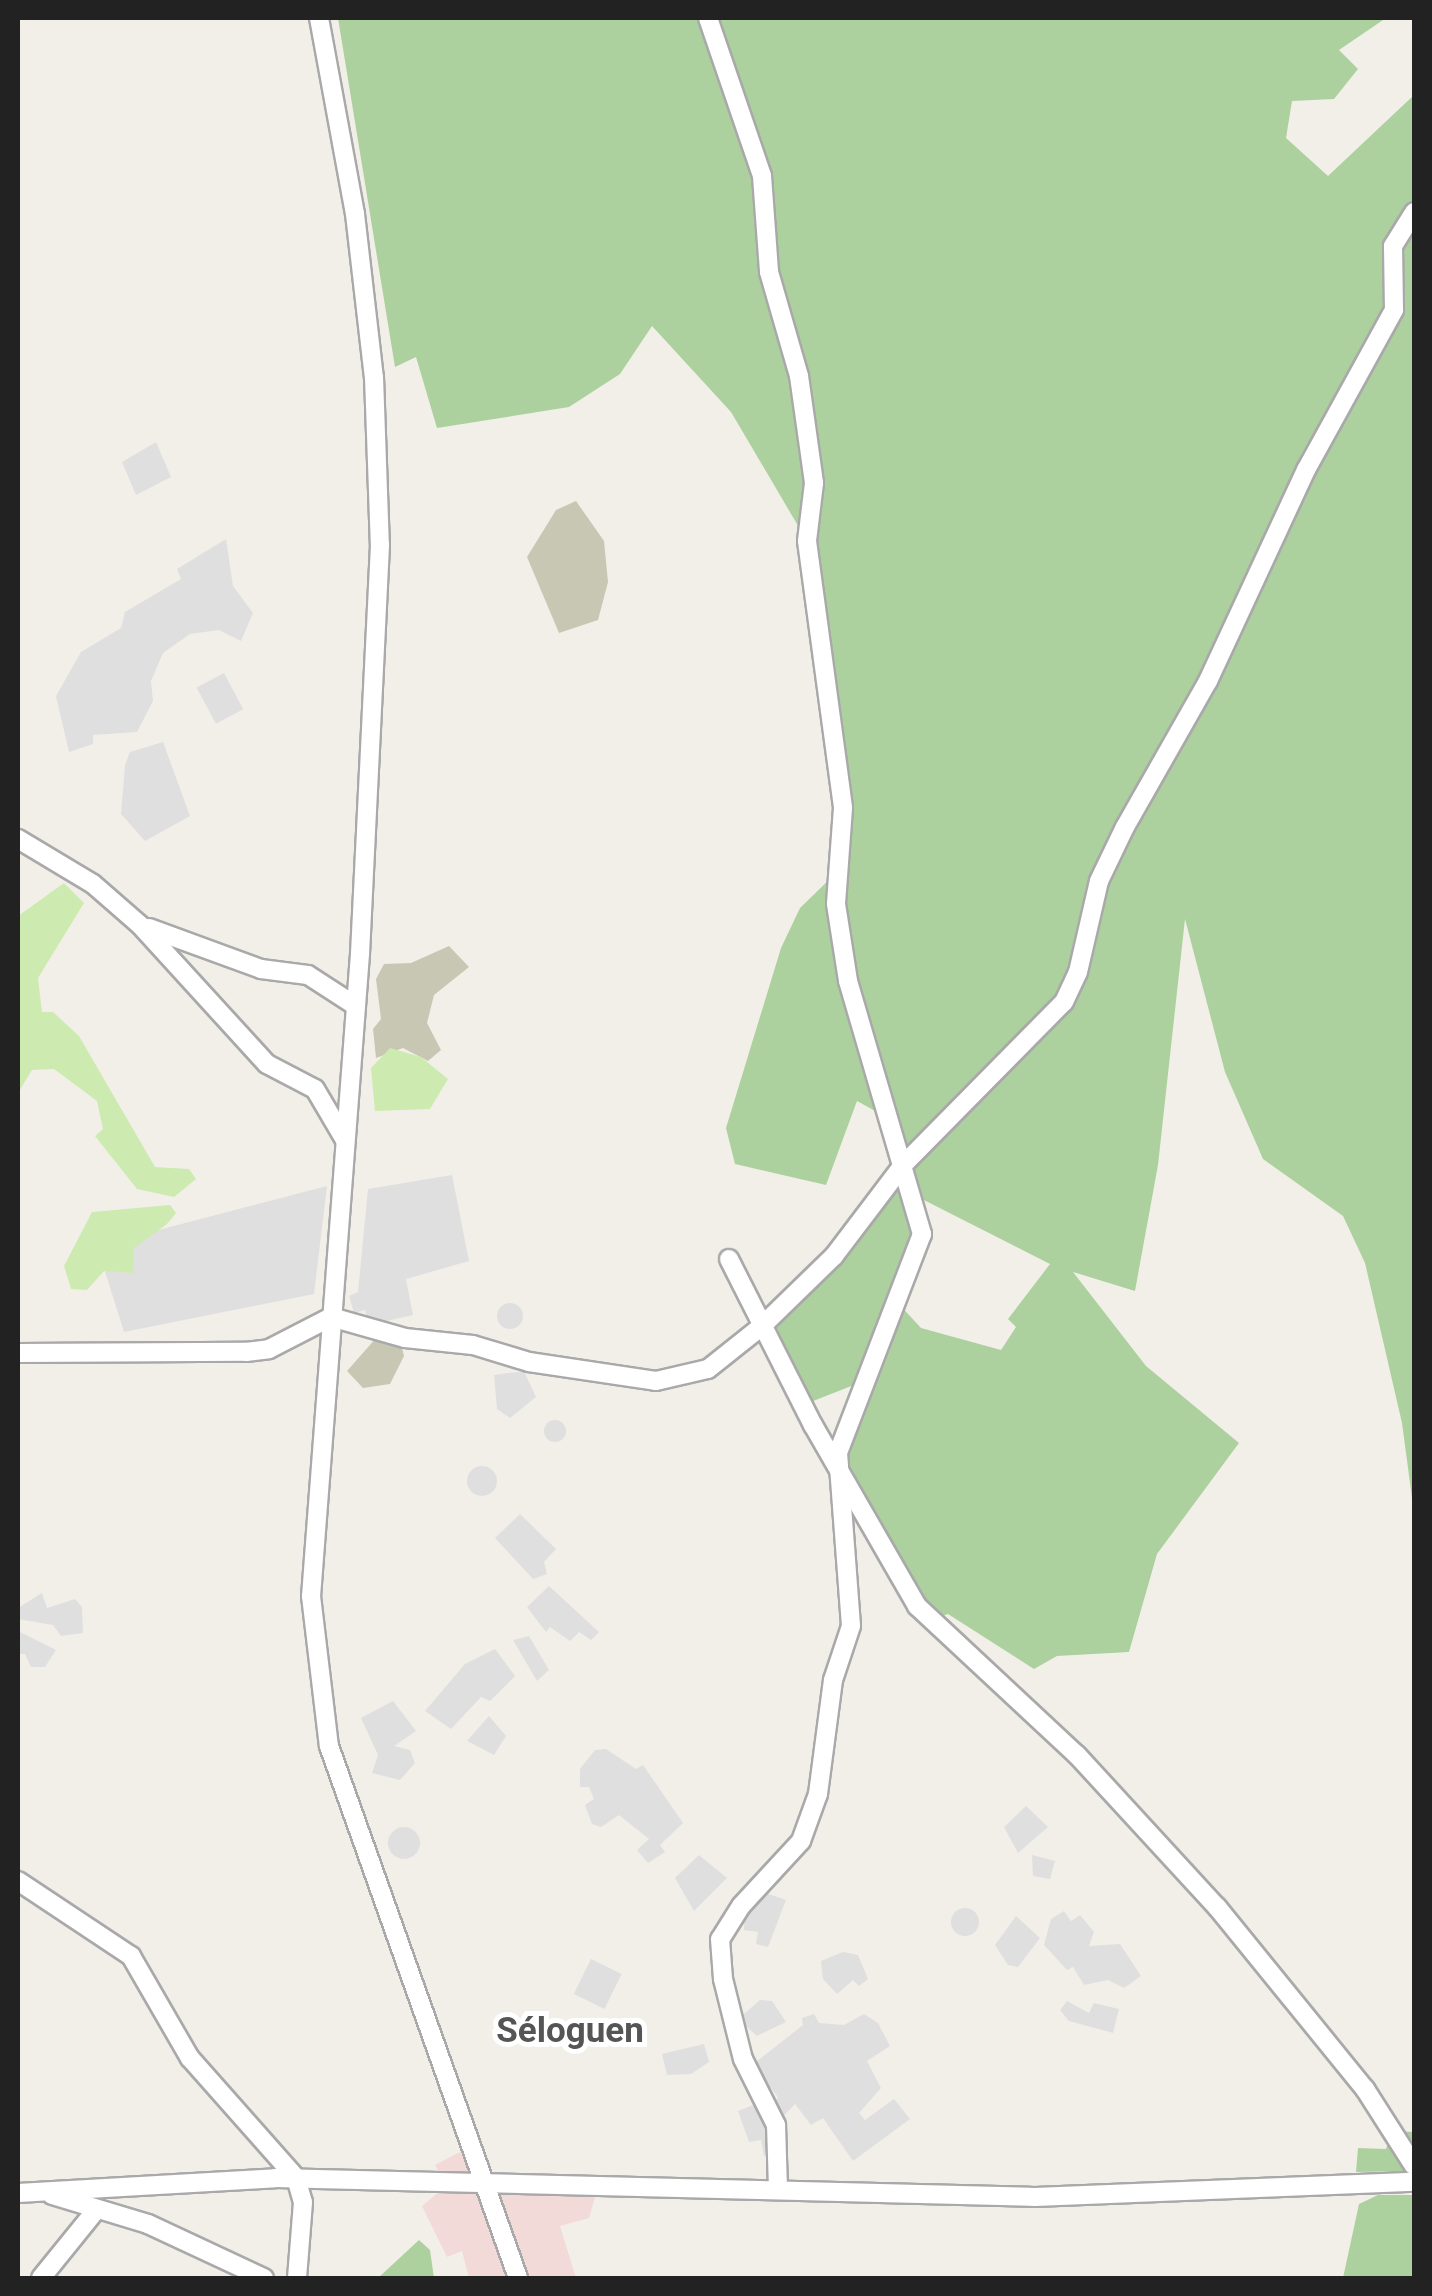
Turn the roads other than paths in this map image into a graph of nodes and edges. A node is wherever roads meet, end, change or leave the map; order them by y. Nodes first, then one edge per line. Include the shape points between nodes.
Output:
1 (319, 18) edge
2 (708, 18) edge
3 (1414, 212) edge
4 (18, 840) edge
5 (140, 924) junction
6 (356, 1006) junction
7 (345, 1140) junction
8 (903, 1165) junction
9 (729, 1259) dead end
10 (331, 1317) junction
11 (762, 1326) junction
12 (18, 1353) edge
13 (838, 1467) junction
14 (18, 1881) edge
15 (1414, 2166) edge
16 (296, 2178) junction
17 (1414, 2182) edge
18 (487, 2185) junction
19 (778, 2190) junction
20 (41, 2191) junction
21 (18, 2193) edge
22 (96, 2210) junction
23 (41, 2278) edge
24 (264, 2278) edge
25 (297, 2278) edge
26 (518, 2278) edge

1 - 6 street via 356,214 374,377 380,545
2 - 8 street via 762,176 770,272 799,376 814,483 807,541 843,808 836,904 848,981
3 - 8 street via 1393,246 1394,310 1306,470 1208,681 1125,827 1100,881 1064,1002
4 - 5 street via 93,884
5 - 6 street via 261,969 308,975
5 - 7 street via 267,1064 315,1089
6 - 7 street
7 - 10 street
8 - 11 street via 834,1256
8 - 13 street via 922,1234 915,1264 865,1369
9 - 11 street
10 - 11 street via 405,1338 474,1344 529,1362 656,1381 708,1369
10 - 12 street via 269,1348 246,1352
10 - 18 street via 311,1596 330,1746
11 - 13 street
13 - 15 street via 917,1606 1077,1755 1217,1907 1365,2089
13 - 19 street via 851,1626 833,1680 818,1794 802,1841 730,1919 720,1939 722,1979 744,2059 776,2125
14 - 16 street via 131,1956 190,2058
16 - 18 street
16 - 20 street
16 - 25 street via 303,2202
17 - 19 street via 1035,2197
18 - 19 street
18 - 26 street
20 - 21 street
20 - 22 street
22 - 23 street
22 - 24 street via 148,2224

